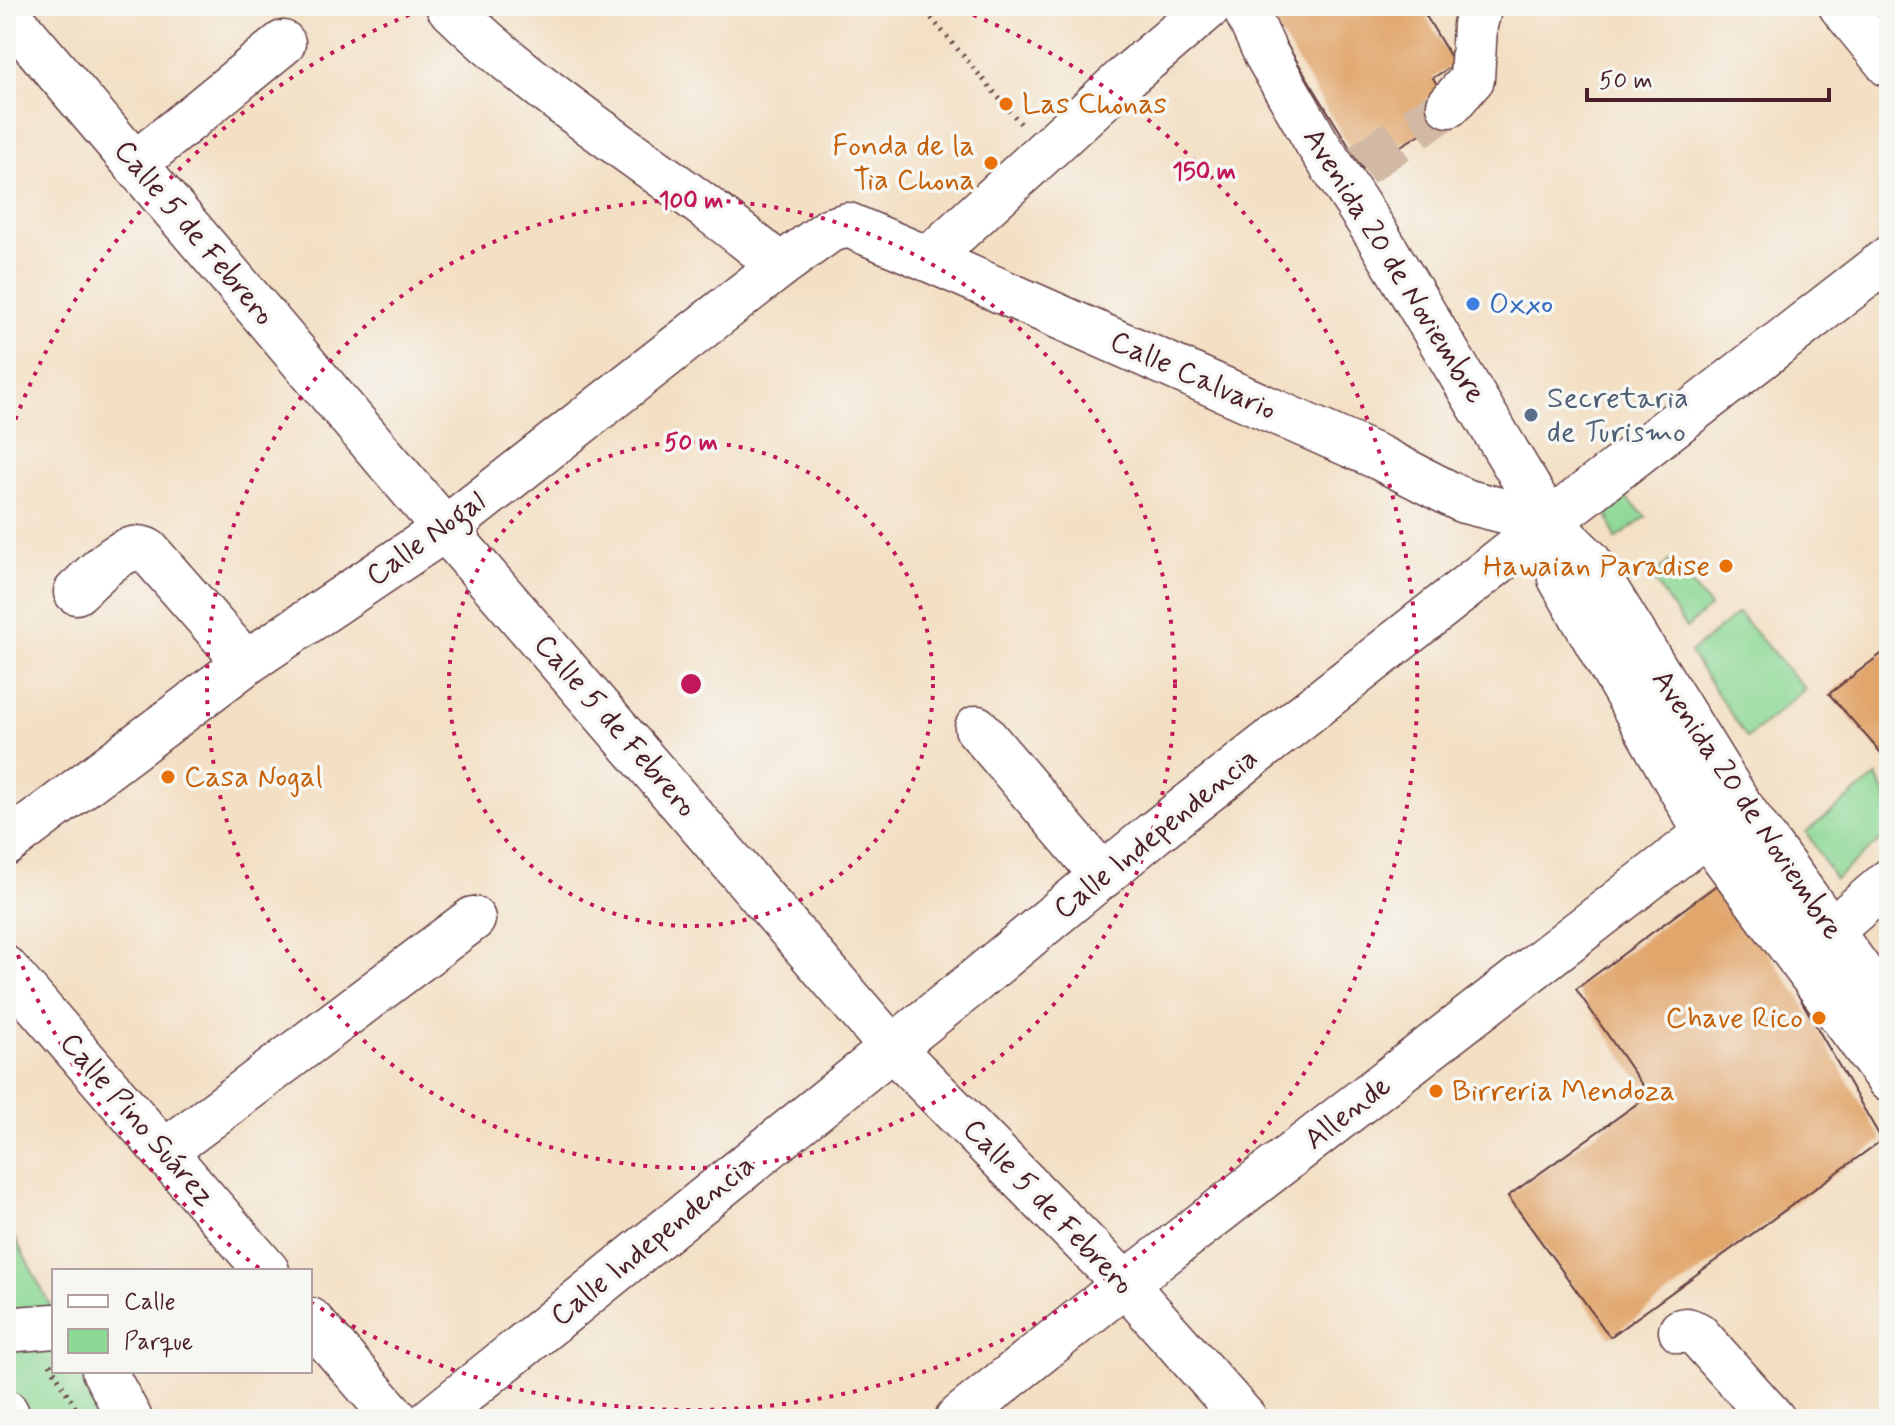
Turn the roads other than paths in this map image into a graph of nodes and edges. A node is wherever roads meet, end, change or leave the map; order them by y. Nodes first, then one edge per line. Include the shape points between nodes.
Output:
1 (15, 6) edge
2 (448, 6) edge
3 (1210, 6) edge
4 (1244, 6) edge
5 (1480, 6) edge
6 (1841, 6) edge
7 (6, 12) edge
8 (283, 43) dead end
9 (1889, 65) edge
10 (1449, 105) tunnel mouth
11 (135, 164) junction
12 (839, 226) joint
13 (1889, 258) edge
14 (928, 259) junction
15 (780, 266) junction
16 (1549, 522) junction
17 (445, 529) junction
18 (76, 592) dead end
19 (246, 663) junction
20 (977, 728) dead end
21 (1741, 807) junction
22 (1706, 833) junction
23 (6, 844) edge
24 (1103, 876) junction
25 (1889, 881) edge
26 (473, 919) dead end
27 (1814, 946) junction
28 (6, 969) edge
29 (1889, 1011) edge
30 (892, 1048) junction
31 (1889, 1080) edge
32 (164, 1152) junction
33 (265, 1269) edge
34 (1125, 1284) junction
35 (312, 1322) edge
36 (1681, 1331) dead end
37 (105, 1373) edge
38 (6, 1412) edge
39 (9, 1419) edge
40 (130, 1419) edge
41 (396, 1419) edge
42 (432, 1419) edge
43 (957, 1419) edge
44 (1245, 1419) edge
45 (1773, 1419) edge

1 - 7 street
2 - 15 street via 585,121 731,224
3 - 14 street
4 - 16 street, Avenida 20 de Noviembre via 1266,54 1350,171 1377,235
5 - 10 street via 1472,79
6 - 9 street
7 - 11 street, Calle 5 de Febrero
8 - 11 street
11 - 17 street, Calle 5 de Febrero
12 - 14 street, Calle Calvario via 852,226
12 - 15 street, Calle Nogal
13 - 16 street, Calle Independencia
14 - 16 street, Calle Calvario via 1380,458 1464,501
15 - 17 street, Calle Nogal
16 - 21 street, Avenida 20 de Noviembre via 1589,561
16 - 22 street, Avenida 20 de Noviembre via 1560,578
16 - 24 street, Calle Independencia
17 - 19 street, Calle Nogal
17 - 30 street, Calle 5 de Febrero
18 - 19 street via 125,550 142,547
19 - 23 street, Calle Nogal
20 - 24 street
21 - 22 street, Allende
21 - 27 street, Avenida 20 de Noviembre
22 - 27 street, Avenida 20 de Noviembre
22 - 34 street, Allende
24 - 30 street, Calle Independencia
25 - 27 street
26 - 32 street
27 - 29 street, Avenida 20 de Noviembre
27 - 31 street, Avenida 20 de Noviembre
28 - 32 street, Calle Pino Suárez
30 - 34 street, Calle 5 de Febrero
30 - 42 street, Calle Independencia
32 - 33 street, Calle Pino Suárez
34 - 43 street, Allende
34 - 44 street, Calle 5 de Febrero
35 - 41 street
36 - 45 street via 1697,1334
37 - 40 street
38 - 39 street

